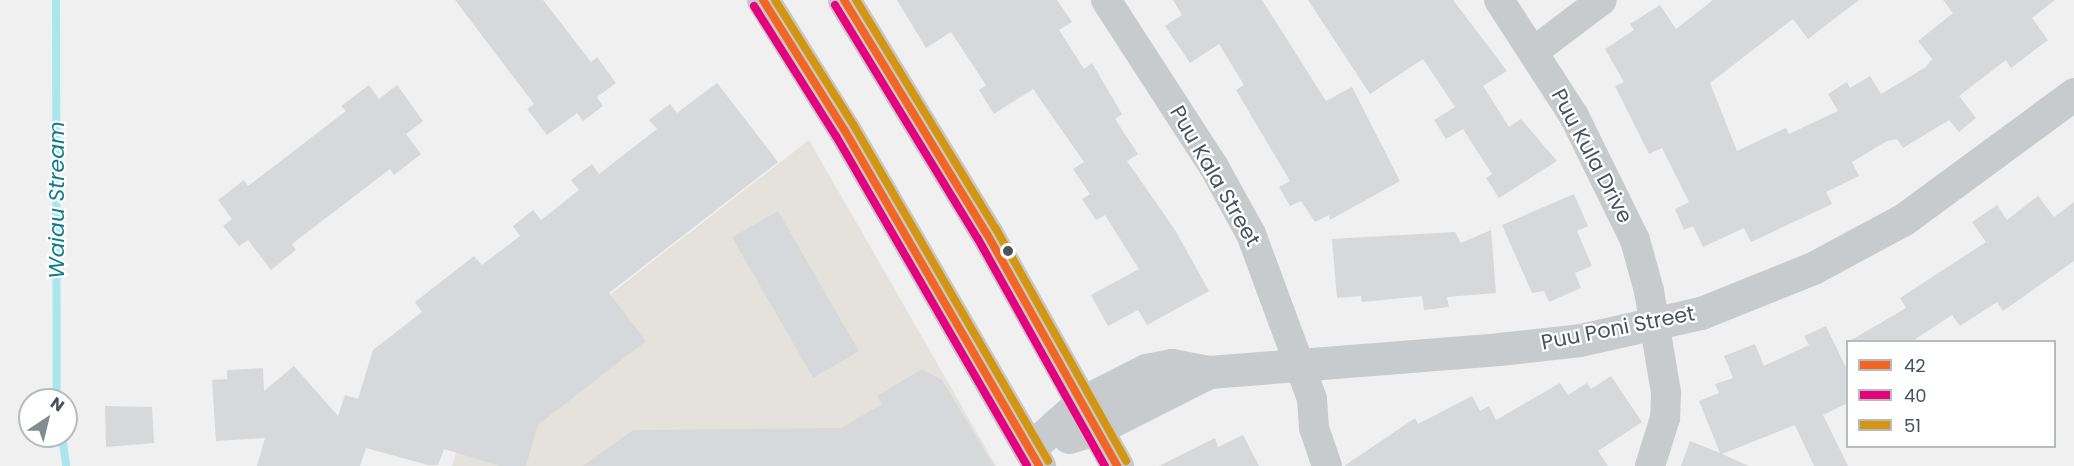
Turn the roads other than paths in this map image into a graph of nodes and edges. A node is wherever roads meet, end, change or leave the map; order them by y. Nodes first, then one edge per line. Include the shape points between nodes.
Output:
1 (763, 0) edge
2 (844, 0) edge
3 (1106, 0) edge
4 (1499, 0) edge
5 (1602, 0) edge
6 (1533, 52) junction
7 (2074, 94) edge
8 (1654, 326) junction
9 (1299, 365) junction
10 (1089, 416) junction
11 (1034, 458) edge
12 (1117, 466) edge
13 (1327, 466) edge
14 (1650, 466) edge

1 - 11 main road via 845,131
2 - 10 main road via 987,234
3 - 9 street, Puu Kala Street via 1237,206 1262,258
4 - 6 street, Puu Kula Drive
5 - 6 street
6 - 8 street, Puu Kula Drive via 1574,116 1624,211 1649,291
7 - 8 street, Puu Poni Street via 1942,194 1858,245 1759,291
8 - 9 street, Puu Poni Street via 1511,348
8 - 14 street, Puu Kula Drive via 1666,393 1665,418
9 - 10 street, Puu Poni Street via 1209,372 1172,365 1146,370
9 - 13 street, Puu Kala Street via 1312,399 1314,428
10 - 11 street, Puu Poni Street
10 - 12 main road

